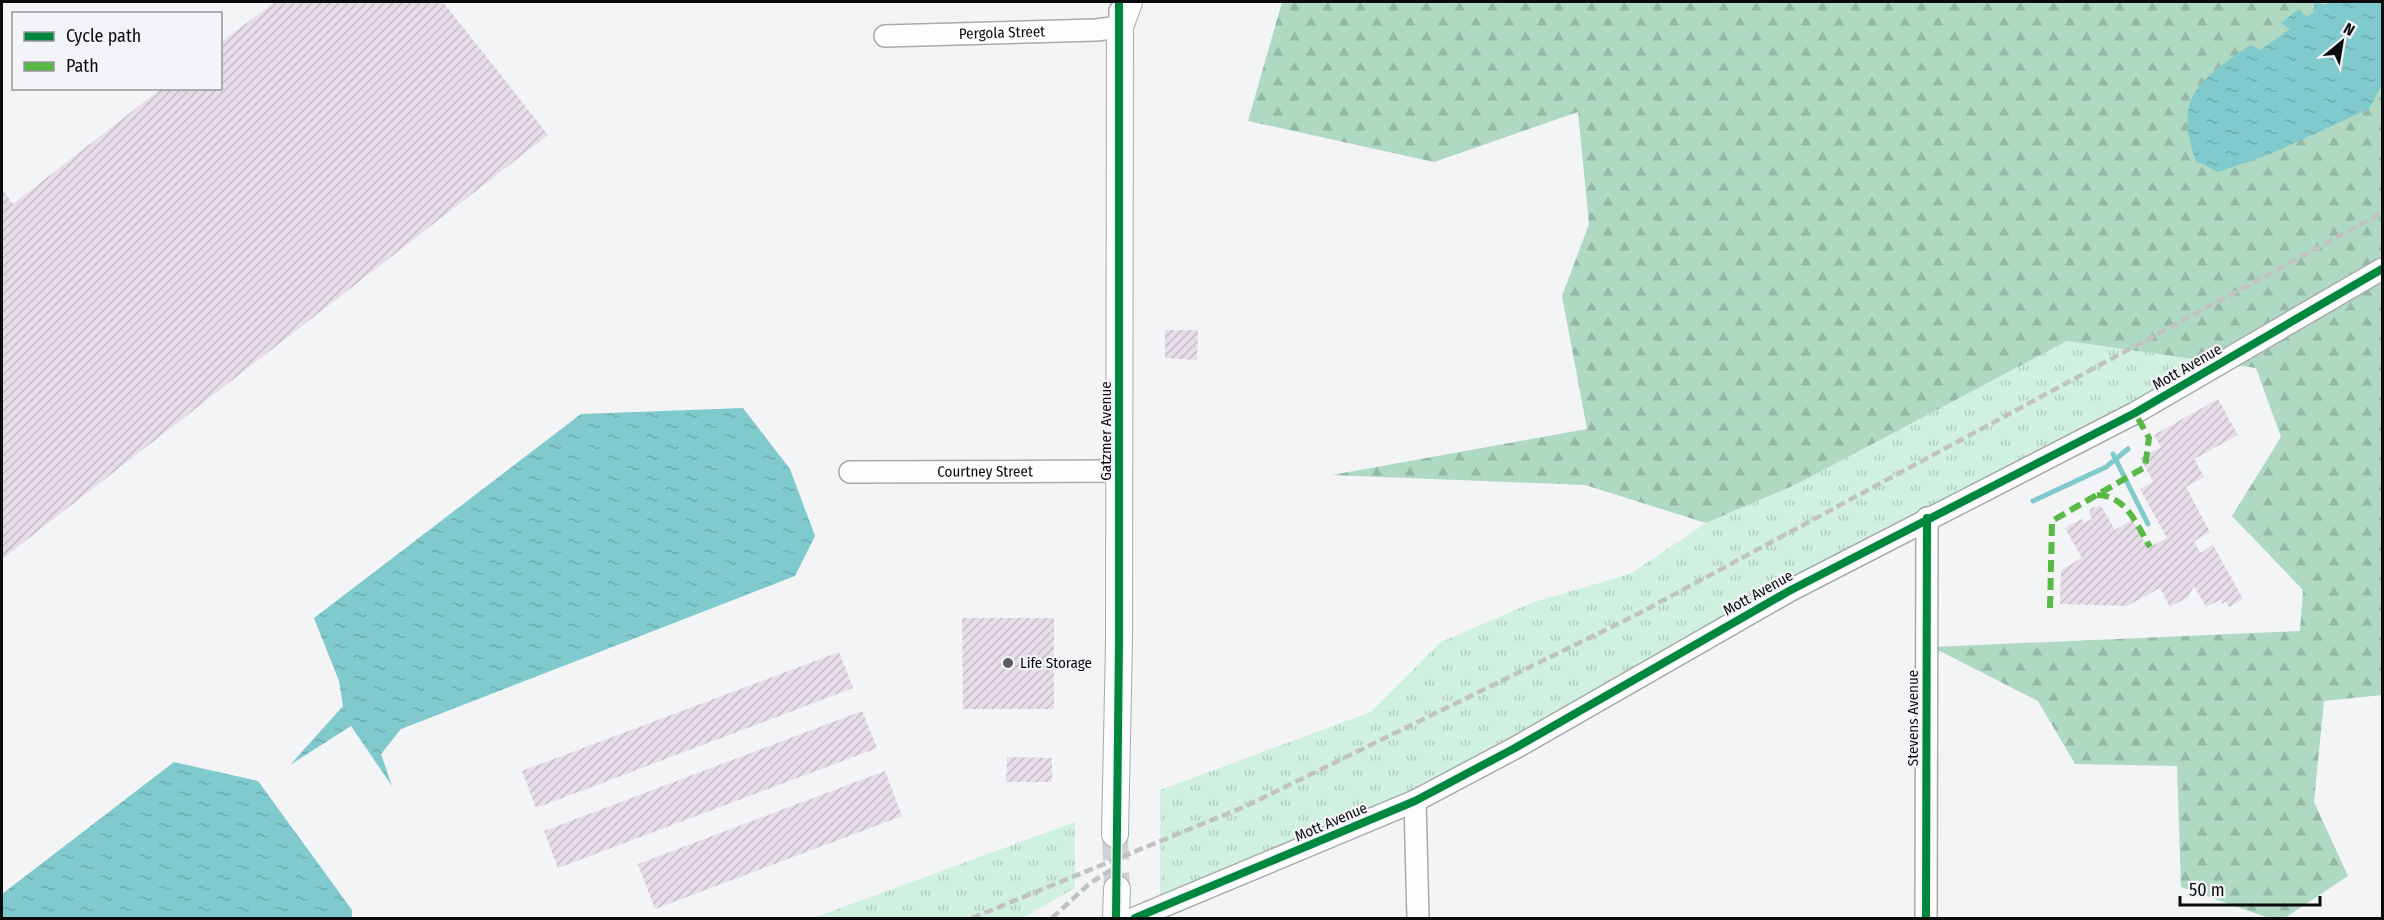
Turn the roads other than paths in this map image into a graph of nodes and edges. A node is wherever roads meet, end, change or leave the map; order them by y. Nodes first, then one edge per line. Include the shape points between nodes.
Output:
1 (1119, 2) edge
2 (1129, 2) edge
3 (1120, 27) junction
4 (885, 36) dead end
5 (2382, 269) edge
6 (1119, 471) junction
7 (850, 472) dead end
8 (1927, 518) junction
9 (1415, 801) junction
10 (1115, 834) tunnel mouth
11 (1117, 889) tunnel mouth
12 (1116, 918) edge
13 (1135, 918) edge
14 (1418, 918) edge
15 (1926, 918) edge

1 - 3 street
2 - 3 street, Gatzmer Avenue
3 - 4 street, Pergola Street
3 - 6 street, Gatzmer Avenue
5 - 8 street, Mott Avenue via 2135,413
6 - 7 street, Courtney Street
6 - 10 street, Gatzmer Avenue
8 - 9 street, Mott Avenue via 1788,591
8 - 15 street, Stevens Avenue
9 - 13 street, Mott Avenue
9 - 14 street
11 - 12 street

